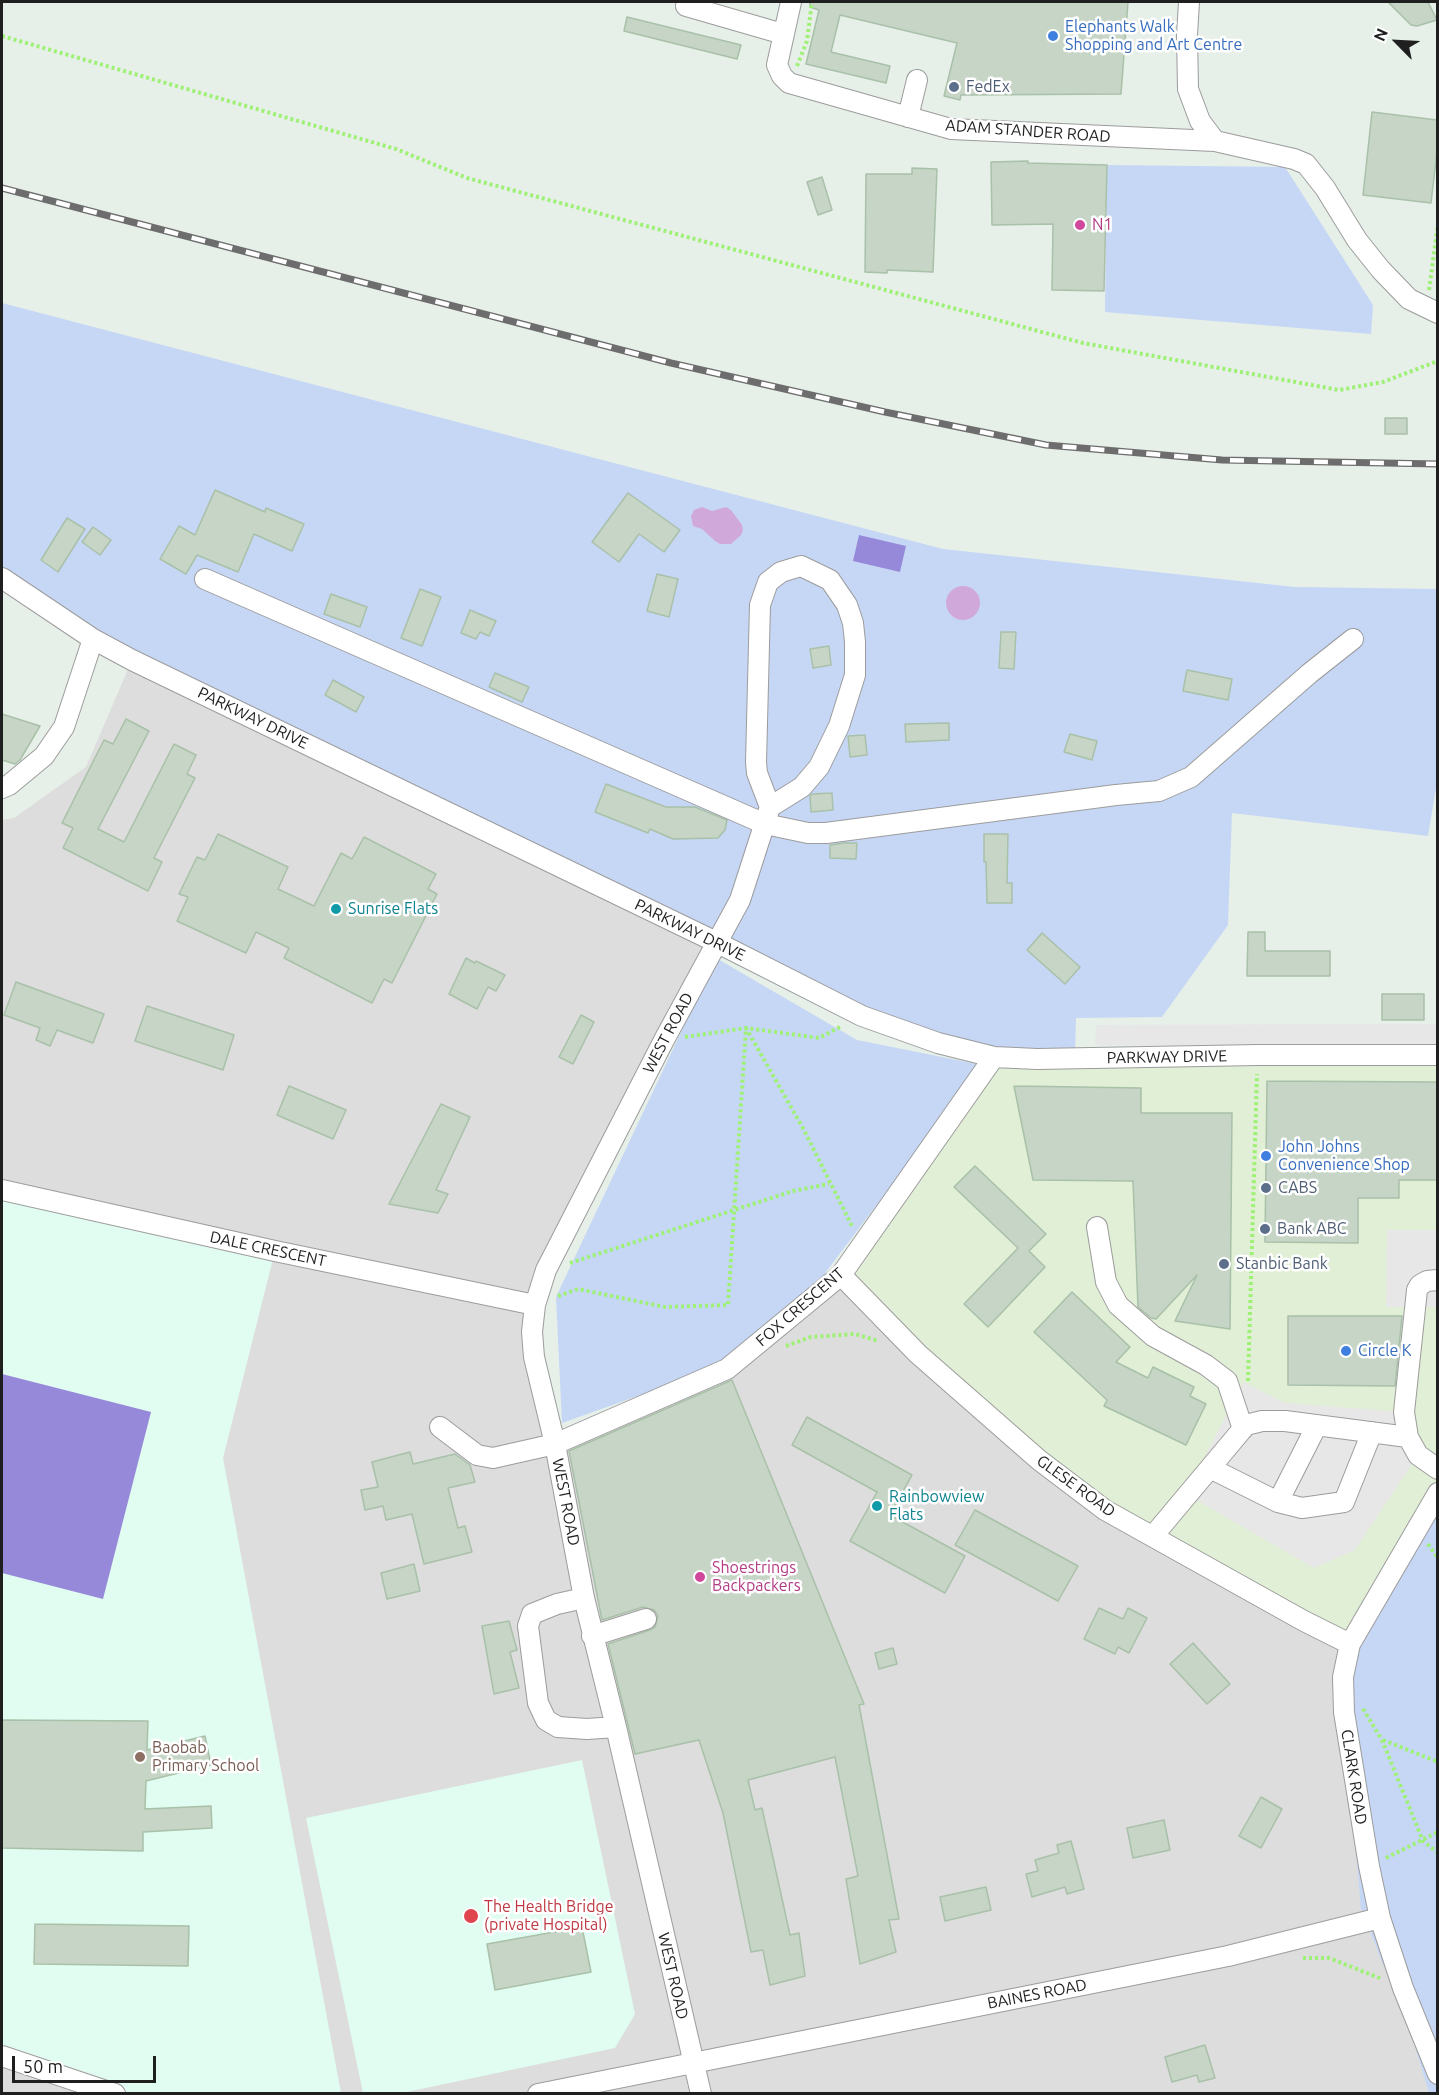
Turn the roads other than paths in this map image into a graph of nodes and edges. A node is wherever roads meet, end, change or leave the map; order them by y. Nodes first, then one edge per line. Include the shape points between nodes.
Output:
1 (791, 2) edge
2 (1189, 2) edge
3 (686, 6) dead end
4 (783, 34) junction
5 (917, 80) dead end
6 (908, 117) junction
7 (1215, 141) junction
8 (1432, 311) edge
9 (2, 578) edge
10 (205, 579) dead end
11 (93, 639) junction
12 (1353, 639) dead end
13 (2, 788) edge
14 (767, 815) junction
15 (716, 942) junction
16 (1437, 1055) edge
17 (994, 1057) junction
18 (2, 1190) edge
19 (1097, 1227) dead end
20 (841, 1275) junction
21 (1437, 1280) edge
22 (535, 1305) junction
23 (1317, 1425) junction
24 (440, 1427) dead end
25 (1243, 1429) junction
26 (1372, 1432) junction
27 (1408, 1437) junction
28 (555, 1444) junction
29 (1210, 1468) junction
30 (1437, 1469) edge
31 (1437, 1493) edge
32 (1278, 1502) junction
33 (1153, 1536) junction
34 (584, 1598) junction
35 (646, 1619) dead end
36 (592, 1636) junction
37 (1350, 1644) junction
38 (616, 1727) junction
39 (1380, 1918) junction
40 (2, 2056) edge
41 (693, 2062) junction
42 (1437, 2074) edge
43 (115, 2094) edge
44 (538, 2094) edge
45 (701, 2094) edge

1 - 4 street
2 - 7 street via 1188,89 1200,121
3 - 4 street
4 - 6 street, ADAM STANDER ROAD via 777,65 789,83
5 - 6 street
6 - 7 street, ADAM STANDER ROAD via 951,129
7 - 8 street, ADAM STANDER ROAD via 1306,164 1381,270 1409,300
9 - 11 street, PARKWAY DRIVE
10 - 14 street
11 - 13 street via 64,727 44,756
11 - 15 street, PARKWAY DRIVE
12 - 14 street via 1191,777 1160,791 826,833 808,833
14 - 14 street via 802,787 819,767 839,726 855,675 853,623 847,605 830,580 801,566 781,572 768,582 760,605 756,762
14 - 15 street, WEST ROAD via 740,900
15 - 17 street, PARKWAY DRIVE via 862,1016 938,1043
15 - 22 street, WEST ROAD via 546,1270
16 - 17 street, PARKWAY DRIVE
17 - 20 street, FOX CRESCENT
18 - 22 street, DALE CRESCENT
19 - 25 street via 1106,1282 1118,1305 1153,1336 1206,1365 1227,1382
20 - 28 street, FOX CRESCENT via 727,1369
20 - 33 street, GLESE ROAD via 918,1354 1039,1460 1105,1510
21 - 27 street via 1427,1281 1417,1290 1404,1412
22 - 28 street, WEST ROAD via 534,1357
23 - 25 street via 1262,1421
23 - 26 street
23 - 32 street
24 - 28 street, FOX CRESCENT via 477,1455 494,1458
25 - 29 street
26 - 27 street
26 - 32 street via 1344,1502 1302,1508
27 - 30 street via 1418,1455
28 - 34 street, WEST ROAD
29 - 32 street
29 - 33 street
31 - 37 street, CLARK ROAD
33 - 37 street, GLESE ROAD
34 - 36 street, WEST ROAD
34 - 38 street via 532,1614 528,1626 538,1703 546,1720 558,1727
35 - 36 street
36 - 38 street, WEST ROAD
37 - 39 street, CLARK ROAD via 1343,1677 1344,1712
38 - 41 street, WEST ROAD
39 - 41 street, BAINES ROAD via 1228,1956
39 - 42 street, CLARK ROAD
40 - 43 street
41 - 44 street
41 - 45 street, WEST ROAD

